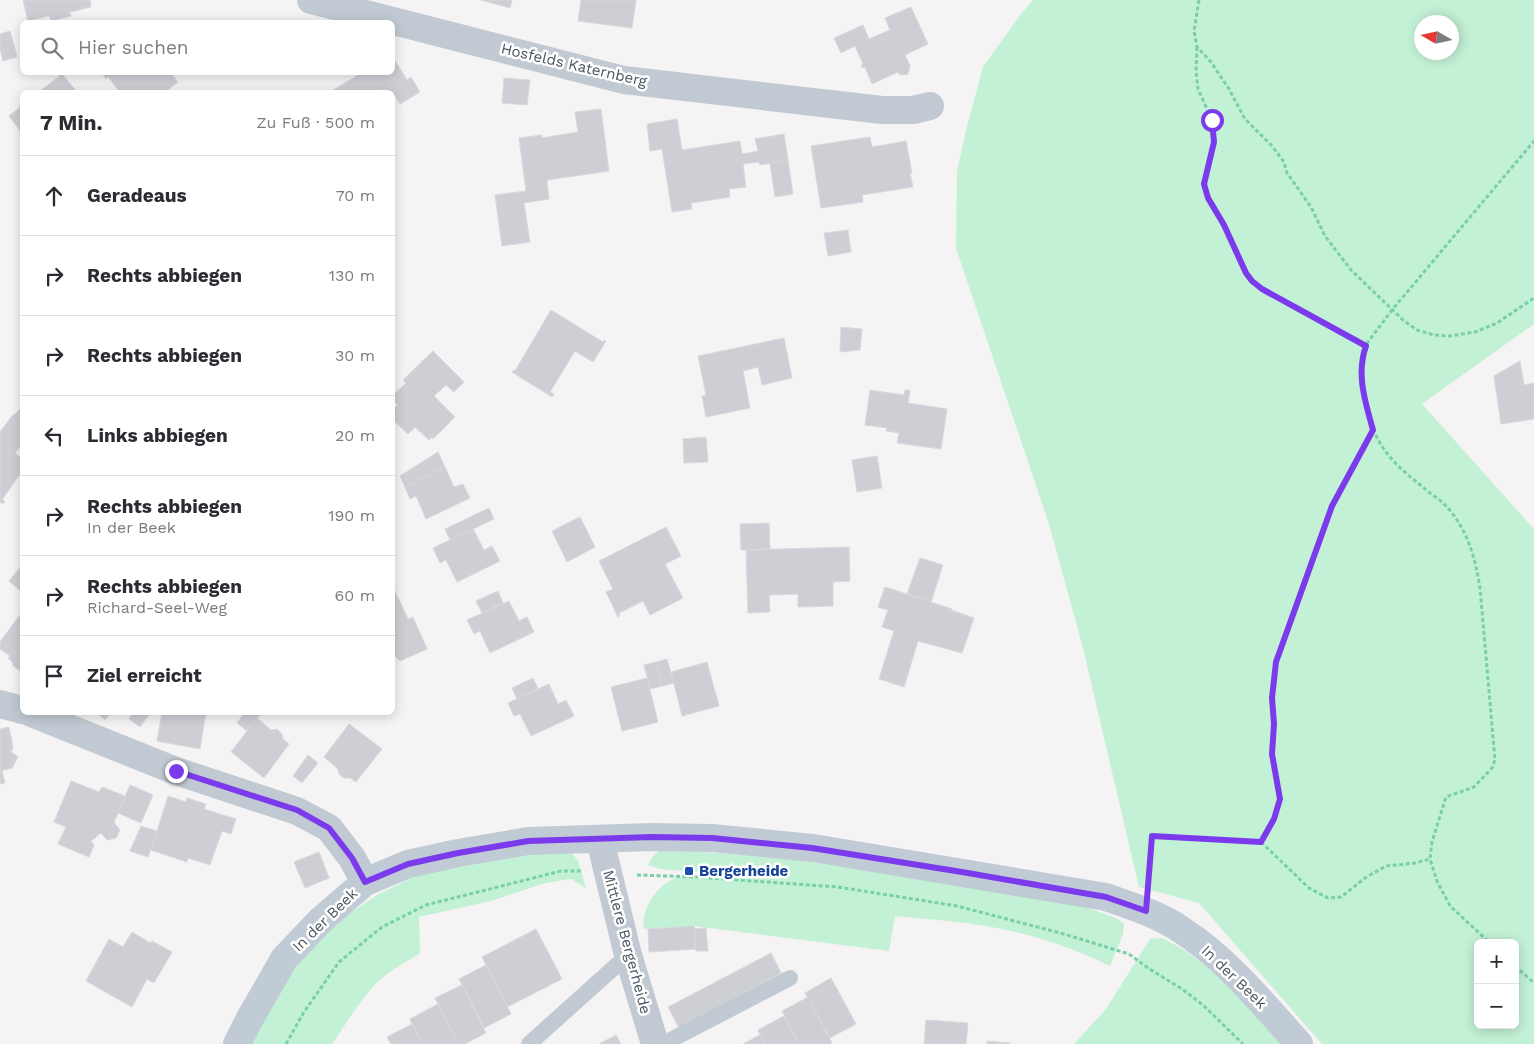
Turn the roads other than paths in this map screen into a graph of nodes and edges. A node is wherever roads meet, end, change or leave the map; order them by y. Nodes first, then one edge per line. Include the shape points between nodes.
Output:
1 (311, 0) edge
2 (342, 4) edge
3 (930, 106) dead end
4 (0, 704) edge
5 (20, 709) edge
6 (36, 715) edge
7 (600, 840) junction
8 (365, 882) junction
9 (628, 955) junction
10 (790, 978) dead end
11 (238, 1044) edge
12 (529, 1044) edge
13 (655, 1044) edge
14 (663, 1044) edge
15 (1299, 1044) edge

1 - 2 street, Hosfelds Katernberg
2 - 3 street, Hosfelds Katernberg via 624,80 882,110 913,110
4 - 5 street
6 - 8 street via 176,771 297,810 329,828
7 - 8 street, In der Beek via 528,841 458,853 408,864
7 - 9 street, Mittlere Bergerheide
7 - 15 street, In der Beek via 712,838 812,848 1106,897 1146,911 1180,928 1216,956
8 - 11 street, In der Beek via 321,920 284,960
9 - 12 lane
9 - 13 street, Mittlere Bergerheide
10 - 14 lane

